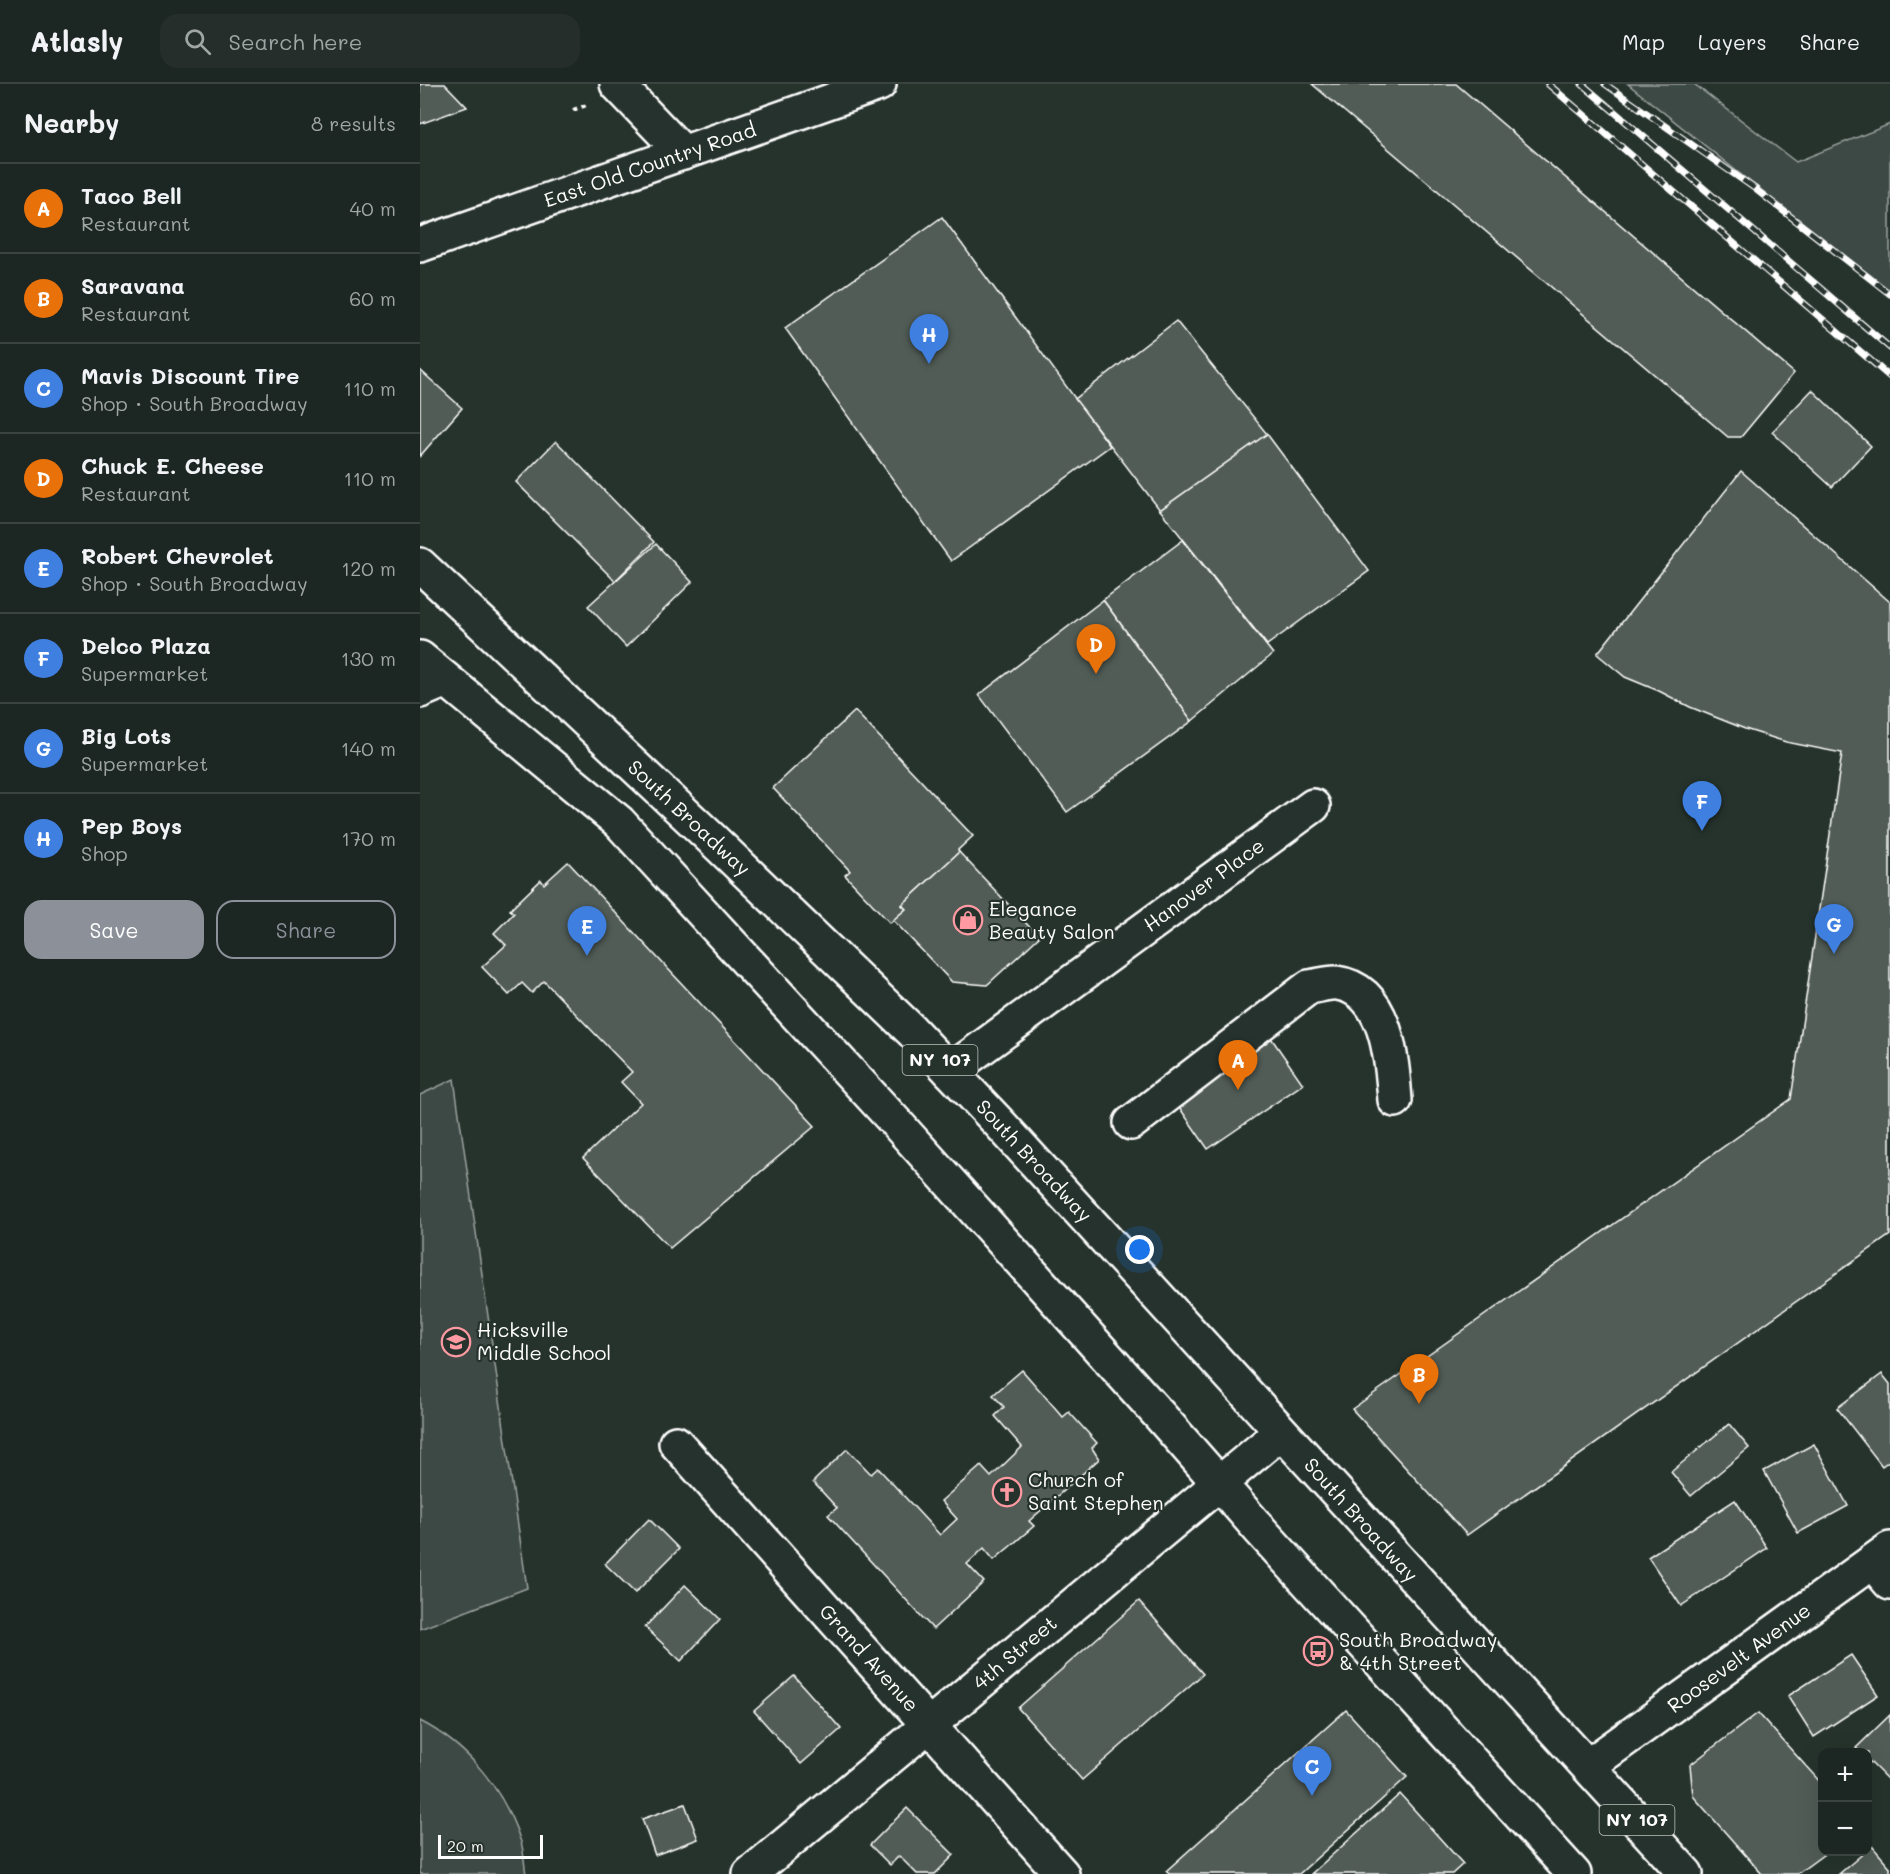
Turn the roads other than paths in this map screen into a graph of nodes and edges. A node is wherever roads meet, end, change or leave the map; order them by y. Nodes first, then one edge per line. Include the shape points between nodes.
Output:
1 (879, 84) edge
2 (605, 93) edge
3 (683, 153) junction
4 (420, 245) edge
5 (420, 565) edge
6 (420, 658) edge
7 (433, 685) edge
8 (1313, 806) dead end
9 (950, 1071) junction
10 (1395, 1100) dead end
11 (1131, 1123) dead end
12 (1281, 1432) junction
13 (675, 1443) dead end
14 (1218, 1484) junction
15 (1884, 1565) edge
16 (928, 1725) junction
17 (1588, 1766) junction
18 (750, 1874) edge
19 (1062, 1874) edge
20 (1574, 1874) edge
21 (1686, 1874) edge

1 - 3 main road, East Old Country Road
2 - 3 main road
3 - 4 main road, East Old Country Road
5 - 9 main road, South Broadway / NY 107 via 712,839
6 - 7 main road
7 - 14 main road via 619,822 900,1127
8 - 9 main road, Hanover Place
9 - 12 main road, South Broadway / NY 107
10 - 11 main road via 1391,1055 1382,1023 1370,1001 1356,990 1336,983 1310,987
12 - 14 main road, 4th Street
12 - 17 main road, South Broadway / NY 107
13 - 16 main road, Grand Avenue
14 - 16 main road, 4th Street
14 - 20 main road
15 - 17 main road, Roosevelt Avenue
16 - 18 main road, 4th Street
16 - 19 main road, Grand Avenue
17 - 21 main road, NY 107

